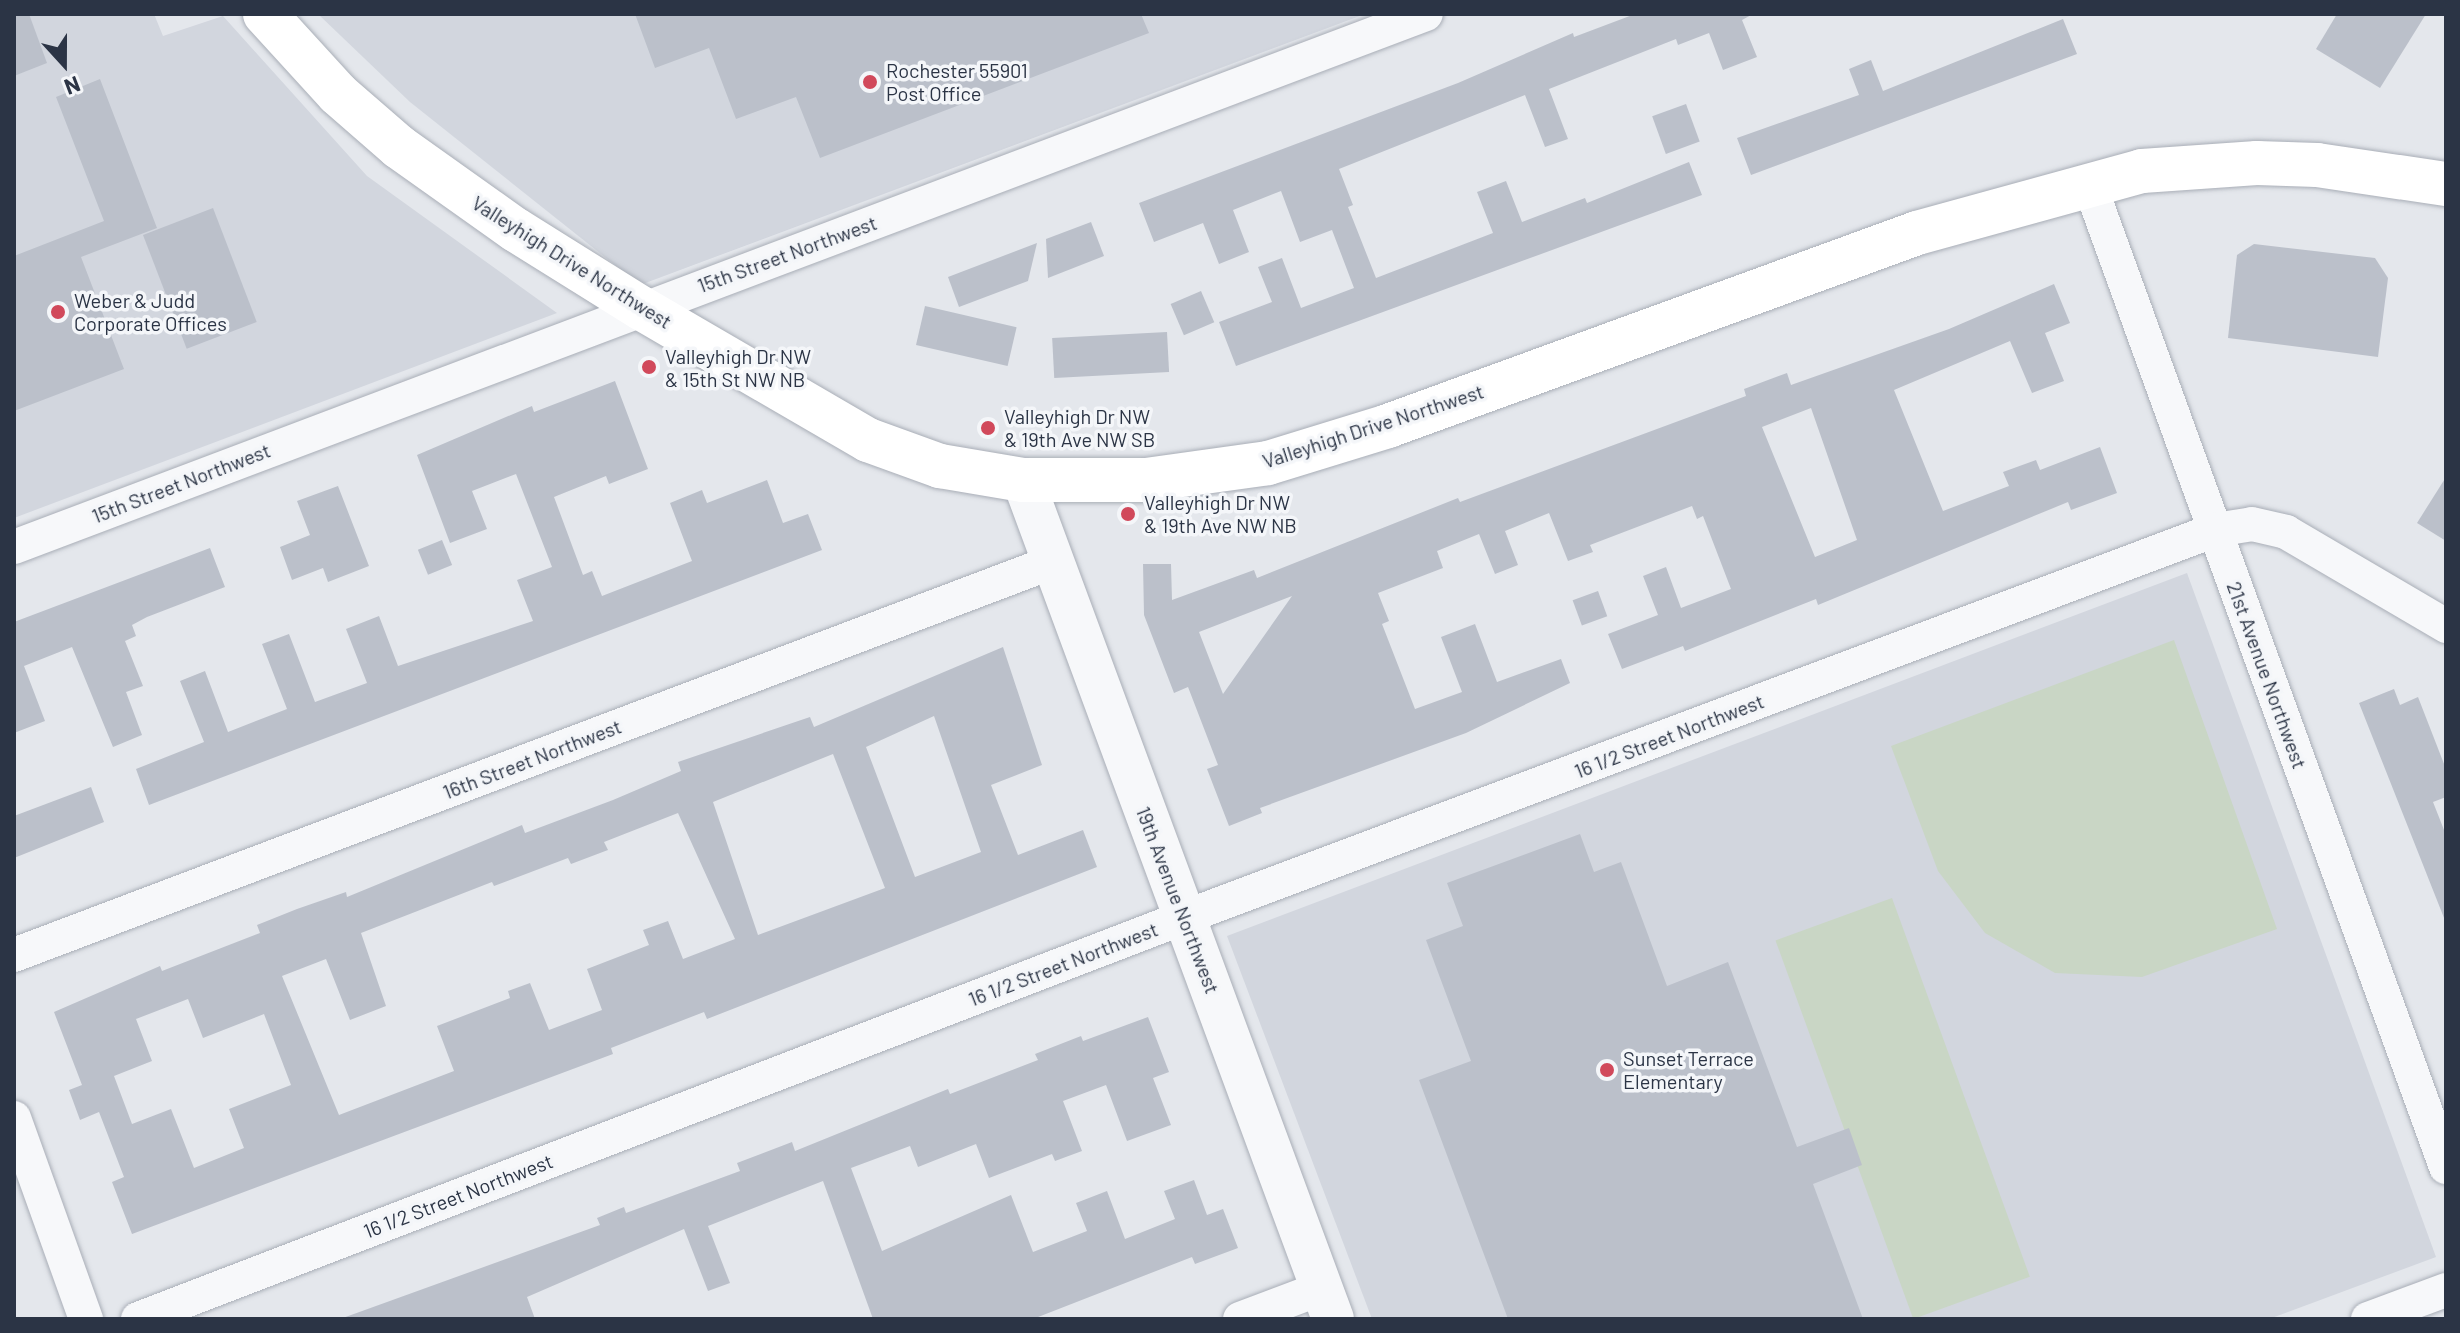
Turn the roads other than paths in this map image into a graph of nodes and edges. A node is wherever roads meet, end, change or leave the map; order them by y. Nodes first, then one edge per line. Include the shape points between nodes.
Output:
1 (265, 14) edge
2 (1426, 14) edge
3 (2089, 183) junction
4 (2446, 184) edge
5 (641, 308) junction
6 (1023, 480) junction
7 (2215, 530) junction
8 (14, 547) edge
9 (1050, 563) junction
10 (2446, 626) edge
11 (1185, 917) junction
12 (14, 955) edge
13 (14, 1118) edge
14 (2446, 1167) edge
15 (2446, 1290) edge
16 (1327, 1304) edge
17 (86, 1319) edge
18 (138, 1319) edge
19 (1240, 1319) edge
20 (2368, 1319) edge

1 - 5 main road, Valleyhigh Drive Northwest via 338,94 399,147 516,230
2 - 5 street, 15th Street Northwest
3 - 4 main road, Valleyhigh Drive Northwest via 2142,171 2257,163 2317,165
3 - 6 main road, Valleyhigh Drive Northwest via 1917,233 1388,426 1268,463 1146,480
3 - 7 street, 21st Avenue Northwest
5 - 6 main road, Valleyhigh Drive Northwest via 868,440 940,466
5 - 8 street, 15th Street Northwest
6 - 9 street, 19th Avenue Northwest
7 - 10 street, 16 1/2 Street Northwest via 2252,524 2286,532
7 - 11 street, 16 1/2 Street Northwest
7 - 14 street, 21st Avenue Northwest
9 - 11 street, 19th Avenue Northwest
9 - 12 street, 16th Street Northwest
11 - 16 street, 19th Avenue Northwest
11 - 18 street, 16 1/2 Street Northwest
13 - 17 street
15 - 20 street
16 - 19 street

